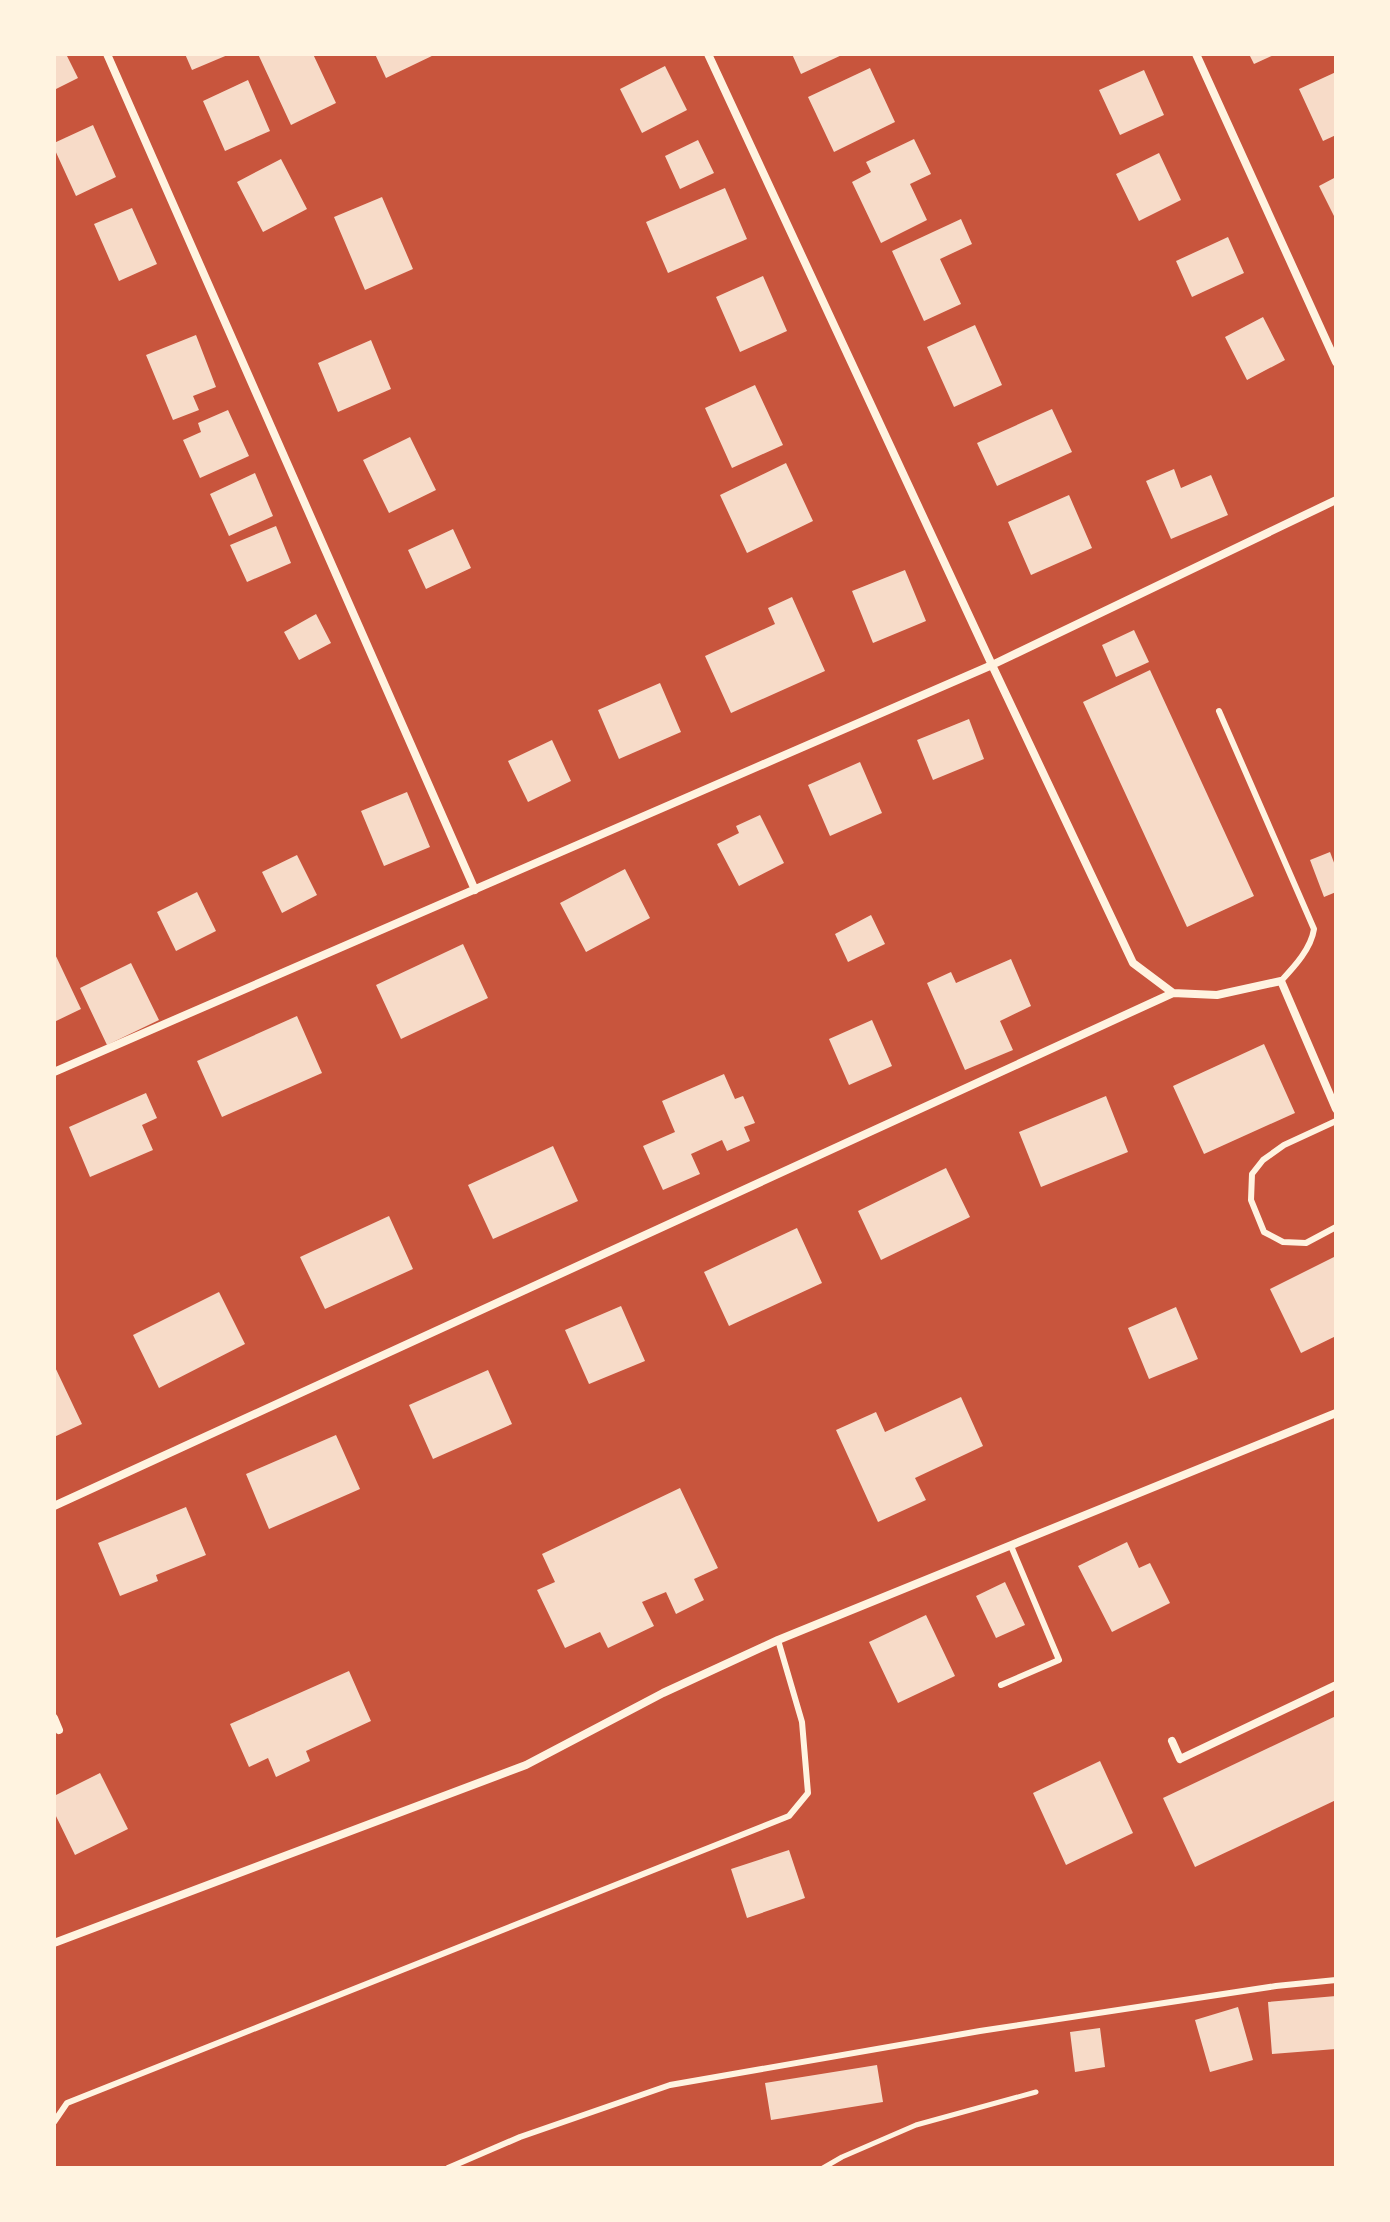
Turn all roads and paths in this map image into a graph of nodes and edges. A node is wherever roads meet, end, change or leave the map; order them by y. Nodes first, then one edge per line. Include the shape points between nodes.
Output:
1 (107, 54) edge
2 (708, 54) edge
3 (1196, 54) edge
4 (1336, 362) edge
5 (1336, 500) edge
6 (992, 665) junction
7 (1219, 711) dead end
8 (475, 890) junction
9 (1281, 981) junction
10 (1173, 993) junction
11 (54, 1072) edge
12 (1336, 1109) edge
13 (1336, 1121) edge
14 (1336, 1227) edge
15 (1336, 1413) edge
16 (54, 1506) edge
17 (1011, 1546) junction
18 (778, 1640) junction
19 (1001, 1685) dead end
20 (1336, 1685) edge
21 (54, 1718) edge
22 (59, 1730) dead end
23 (1172, 1741) dead end
24 (54, 1943) edge
25 (1336, 1980) edge
26 (1036, 2092) dead end
27 (54, 2122) edge
28 (448, 2168) edge
29 (823, 2168) edge

1 - 8 street
2 - 6 street
3 - 4 street
5 - 6 street
6 - 8 street
6 - 10 street via 1133,963
7 - 9 lane via 1314,929 1298,962
8 - 11 street
9 - 10 street via 1217,995
9 - 12 street
10 - 16 street
13 - 14 lane via 1263,1160 1252,1174 1251,1200 1264,1232 1283,1242 1306,1243
15 - 17 street
17 - 18 street
17 - 19 lane via 1059,1660
18 - 24 street via 526,1765
18 - 27 lane via 802,1722 808,1793 789,1816 67,2103
20 - 23 street via 1180,1759
21 - 22 street
25 - 28 lane via 980,2031 670,2085
26 - 29 path via 916,2125

